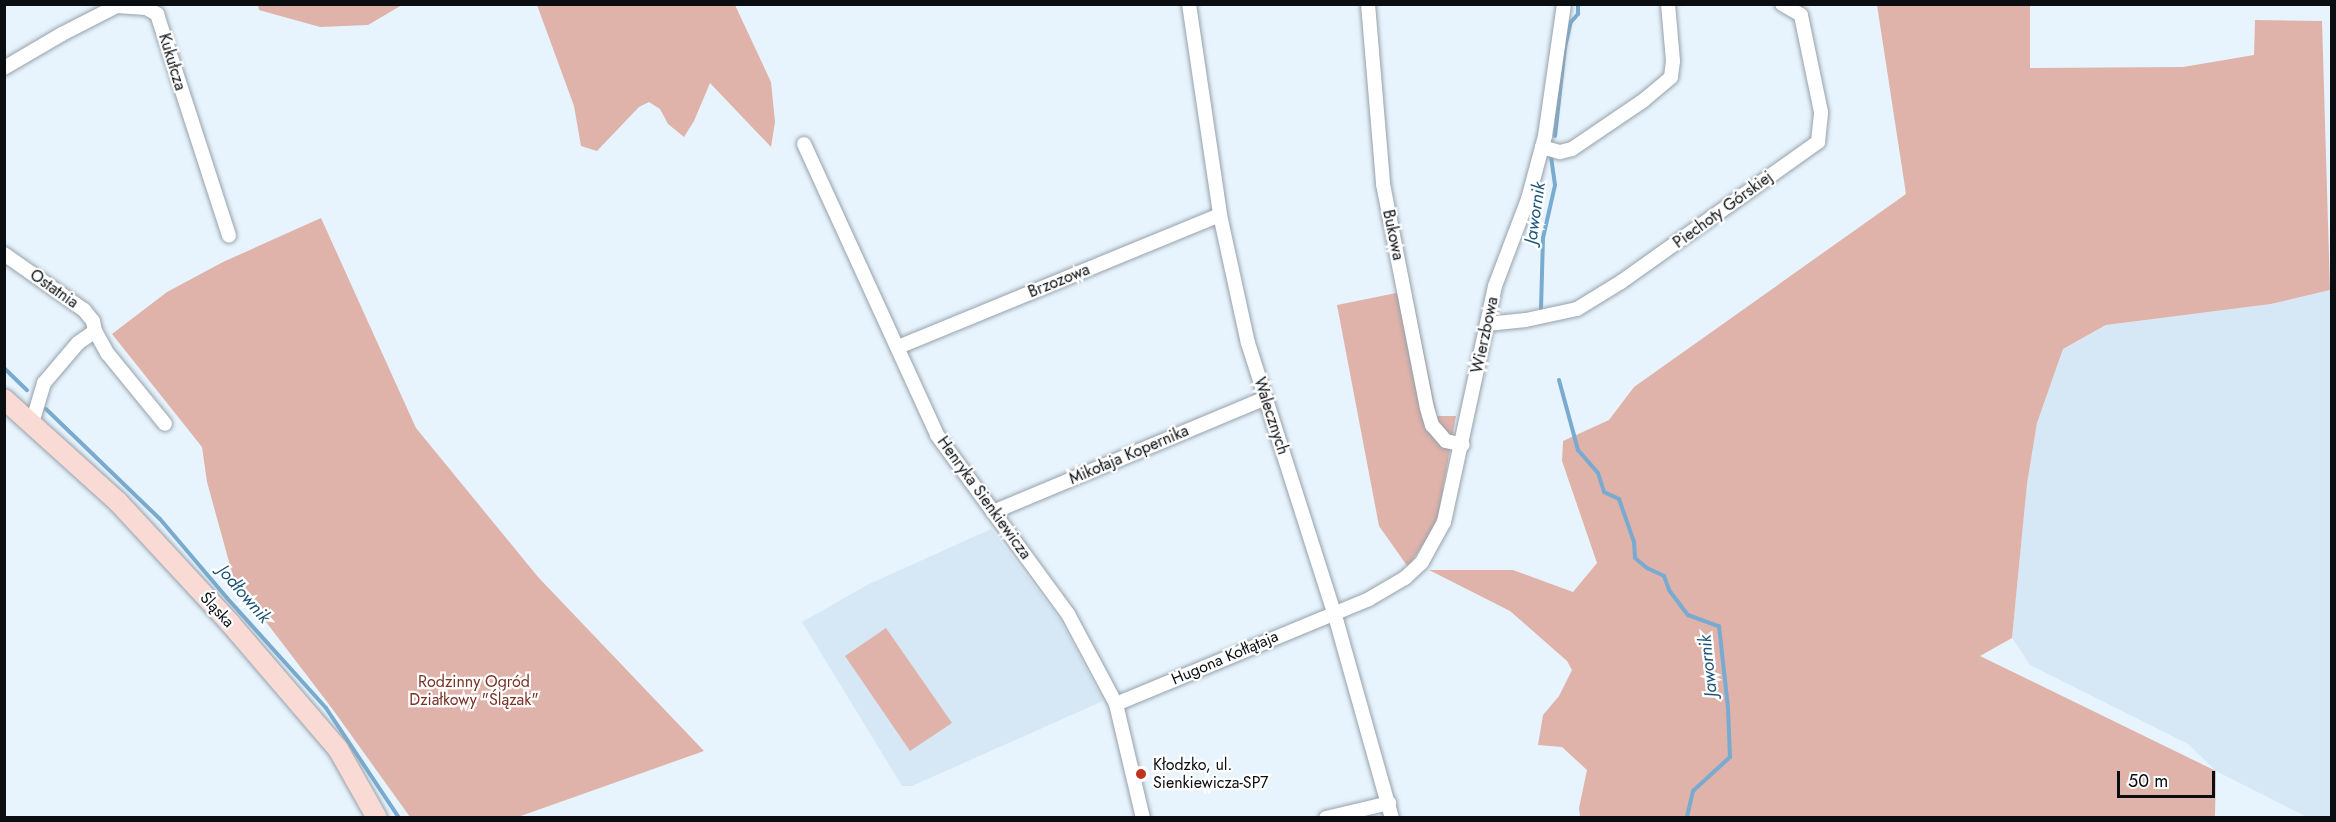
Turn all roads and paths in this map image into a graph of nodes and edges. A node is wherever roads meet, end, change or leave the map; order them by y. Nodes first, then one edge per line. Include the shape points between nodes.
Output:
1 (1189, 4) edge
2 (1368, 4) edge
3 (1564, 4) edge
4 (1668, 4) edge
5 (1782, 4) edge
6 (4, 68) edge
7 (804, 144) dead end
8 (1542, 147) junction
9 (1220, 215) junction
10 (229, 236) dead end
11 (4, 254) edge
12 (1487, 324) junction
13 (95, 331) junction
14 (898, 347) junction
15 (1265, 398) junction
16 (4, 399) edge
17 (32, 423) junction
18 (165, 424) dead end
19 (1463, 445) junction
20 (993, 512) junction
21 (1334, 612) junction
22 (1116, 704) junction
23 (1389, 803) junction
24 (377, 818) edge
25 (1143, 818) edge
26 (1326, 818) edge
27 (1392, 818) edge

1 - 9 street, Walecznych
2 - 19 street, Bukowa via 1383,183 1427,408 1432,425 1446,441
3 - 8 street, Wierzbowa
4 - 8 street via 1671,77 1572,149 1560,152
5 - 12 street, Piechoty Górskiej via 1801,15 1821,112 1818,142 1621,282 1576,309
6 - 10 street, Kukułcza via 117,6 146,8 157,14
7 - 14 street, Henryka Sienkiewicza
8 - 12 street, Wierzbowa
9 - 14 street, Brzozowa
9 - 15 street, Walecznych via 1248,343
11 - 13 street, Ostatnia via 84,310
12 - 19 street, Wierzbowa
13 - 17 street via 78,343 44,382
13 - 18 street, Ostatnia via 108,354
14 - 20 street, Henryka Sienkiewicza via 937,435
15 - 20 street, Mikołaja Kopernika
15 - 21 street, Walecznych
16 - 17 street, Śląska
17 - 24 street, Śląska via 118,502 230,623 338,749
19 - 21 street, Wierzbowa via 1444,522 1422,562 1405,578 1369,599
20 - 22 street, Henryka Sienkiewicza via 1068,614
21 - 22 street, Hugona Kołłątaja
21 - 23 street, Walecznych
22 - 25 street, Henryka Sienkiewicza
23 - 26 street
23 - 27 street, Walecznych

